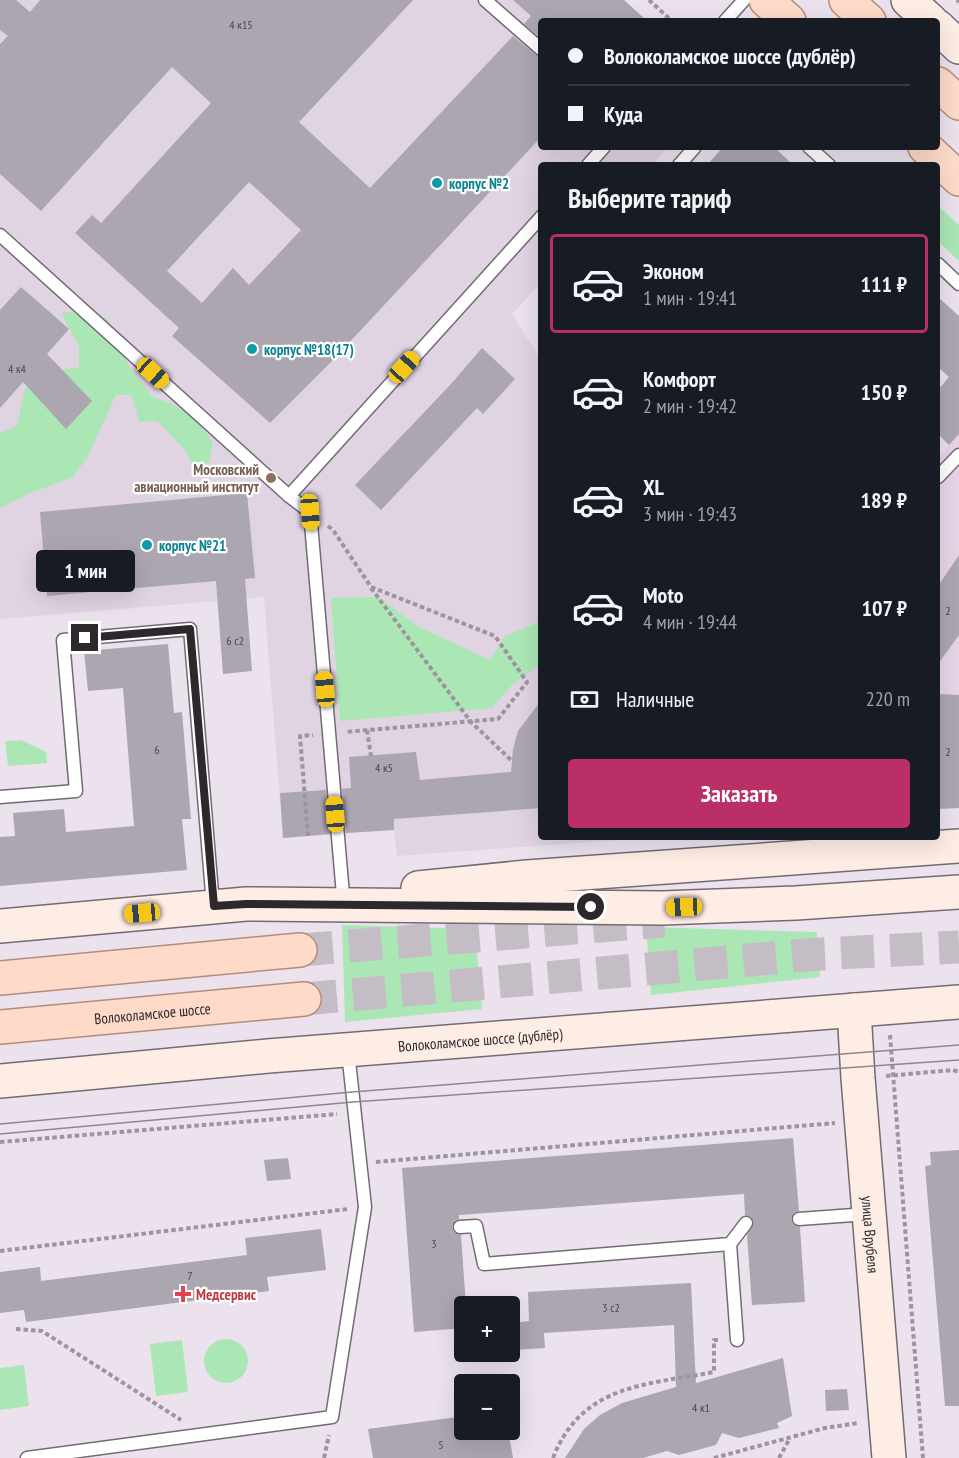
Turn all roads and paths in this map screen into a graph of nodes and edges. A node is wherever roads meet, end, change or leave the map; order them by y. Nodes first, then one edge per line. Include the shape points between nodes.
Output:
1 (485, 0) edge
2 (649, 0) edge
3 (744, 0) edge
4 (766, 0) edge
5 (846, 0) edge
6 (908, 0) edge
7 (669, 18) edge
8 (728, 18) edge
9 (786, 18) edge
10 (866, 18) edge
11 (928, 18) edge
12 (940, 29) edge
13 (538, 46) edge
14 (959, 46) edge
15 (601, 150) edge
16 (692, 150) edge
17 (813, 150) edge
18 (928, 150) edge
19 (591, 162) edge
20 (682, 162) edge
21 (826, 162) edge
22 (959, 179) edge
23 (538, 220) edge
24 (0, 235) edge
25 (940, 266) edge
26 (959, 284) edge
27 (959, 455) edge
28 (940, 475) edge
29 (289, 496) junction
30 (310, 512) junction
31 (371, 587) junction
32 (471, 722) junction
33 (367, 730) junction
34 (329, 734) junction
35 (371, 756) dead end
36 (512, 761) dead end
37 (0, 797) edge
38 (308, 836) dead end
39 (959, 846) edge
40 (959, 892) edge
41 (343, 895) junction
42 (246, 904) junction
43 (214, 906) junction
44 (0, 926) edge
45 (300, 950) tunnel mouth
46 (0, 978) edge
47 (304, 999) tunnel mouth
48 (959, 1002) edge
49 (854, 1010) junction
50 (0, 1027) edge
51 (890, 1035) dead end
52 (348, 1050) junction
53 (959, 1072) edge
54 (894, 1075) junction
55 (858, 1078) junction
56 (0, 1081) edge
57 (343, 1114) dead end
58 (842, 1122) dead end
59 (0, 1142) edge
60 (371, 1162) dead end
61 (365, 1207) junction
62 (869, 1214) junction
63 (799, 1219) dead end
64 (746, 1223) dead end
65 (460, 1227) dead end
66 (730, 1244) junction
67 (0, 1251) edge
68 (16, 1329) dead end
69 (737, 1340) joint
70 (859, 1423) dead end
71 (185, 1437) junction
72 (791, 1437) junction
73 (720, 1457) edge
74 (27, 1458) edge
75 (553, 1458) edge
76 (714, 1458) edge
77 (779, 1458) edge
78 (889, 1458) edge
79 (922, 1458) edge

1 - 13 lane
2 - 7 path
3 - 8 lane
4 - 9 main road
5 - 10 main road
6 - 11 main road
12 - 14 main road
15 - 19 lane
16 - 20 lane
17 - 21 lane
18 - 22 main road
23 - 29 lane
24 - 29 lane
25 - 26 lane
27 - 28 lane
29 - 30 lane
30 - 31 path via 333,530
30 - 34 lane
31 - 32 path
31 - 32 path via 495,636 527,682 498,719
32 - 33 path
32 - 36 path
33 - 34 path
33 - 35 path
34 - 38 path via 300,736
34 - 41 lane
37 - 43 lane via 76,791 63,640 190,629
39 - 41 main road via 821,850
40 - 42 main road via 662,908
41 - 42 main road
42 - 43 main road
43 - 44 main road
45 - 46 main road
47 - 50 main road, Волоколамское шоссе
48 - 49 main road, Волоколамское шоссе (дублёр)
49 - 52 main road, Волоколамское шоссе (дублёр)
49 - 55 main road, улица Врубеля
51 - 54 path
52 - 56 main road, Волоколамское шоссе (дублёр)
52 - 61 lane
53 - 54 path
54 - 55 path
54 - 79 path
55 - 62 main road, улица Врубеля
57 - 59 path
58 - 60 path
61 - 67 path
61 - 71 lane via 332,1418
62 - 63 lane
62 - 78 main road, улица Врубеля
64 - 66 lane
65 - 66 lane via 476,1226 484,1264
66 - 69 lane
68 - 71 path via 42,1331 183,1420
69 - 75 path via 714,1340 714,1372 628,1388 602,1398 574,1421
70 - 72 path
71 - 74 lane
72 - 73 path
72 - 77 path
73 - 76 path

